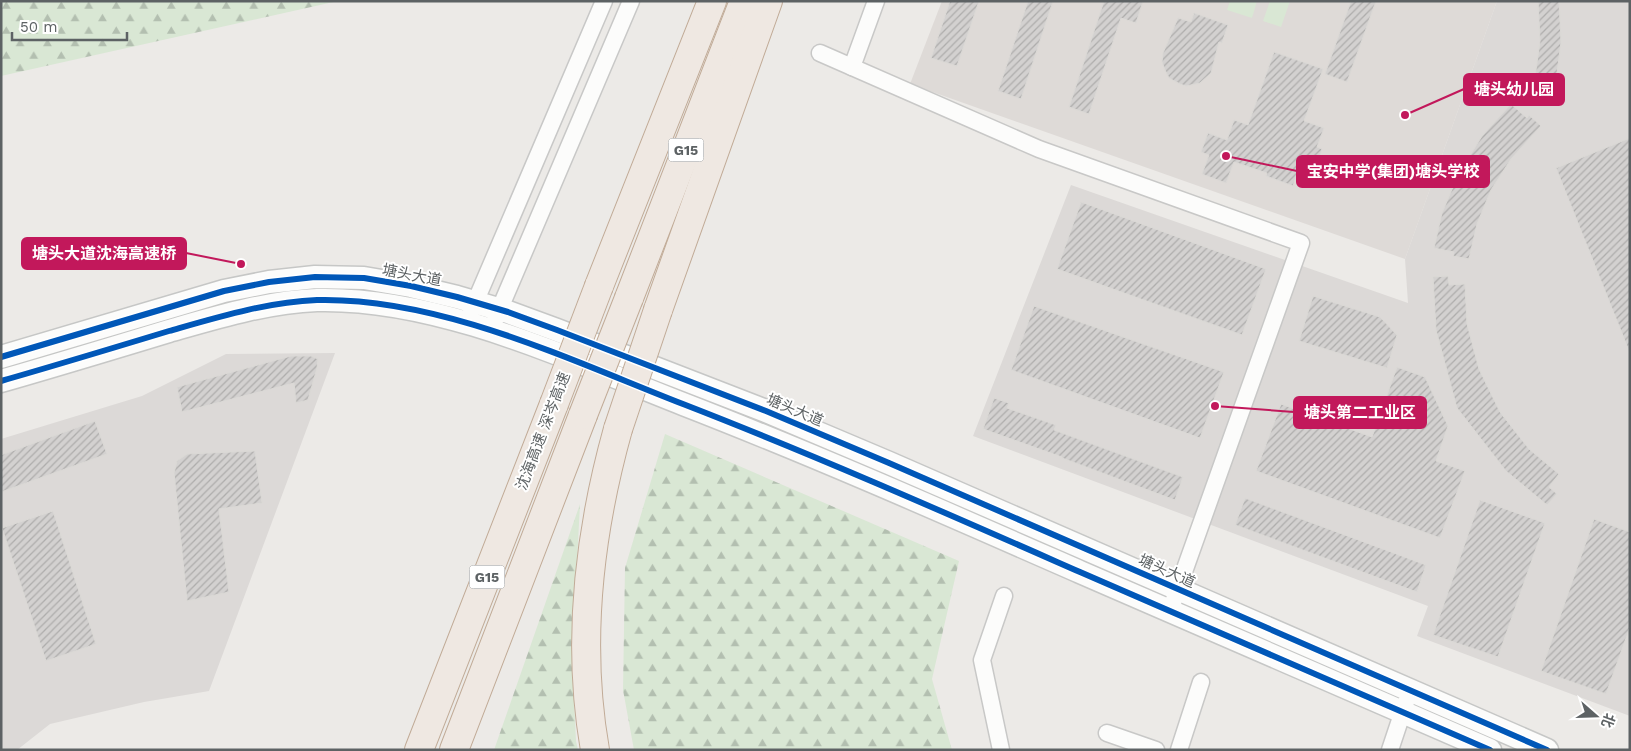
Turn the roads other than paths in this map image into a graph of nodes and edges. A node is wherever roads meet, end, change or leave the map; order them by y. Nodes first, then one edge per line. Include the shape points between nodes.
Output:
1 (604, 1) edge
2 (631, 1) edge
3 (712, 1) edge
4 (744, 1) edge
5 (768, 1) edge
6 (876, 1) edge
7 (820, 53) dead end
8 (852, 67) junction
9 (476, 302) junction
10 (500, 309) junction
11 (466, 324) junction
12 (491, 331) junction
13 (1, 357) edge
14 (1, 381) edge
15 (1178, 589) junction
16 (1004, 596) dead end
17 (1170, 611) junction
18 (1201, 682) dead end
19 (1410, 690) junction
20 (1403, 712) junction
21 (1106, 733) dead end
22 (406, 749) edge
23 (454, 750) edge
24 (594, 750) edge
25 (1002, 750) edge
26 (1156, 750) edge
27 (1179, 750) edge
28 (1390, 750) edge
29 (1490, 750) edge
30 (1547, 750) edge

1 - 9 street
2 - 10 street
3 - 22 highway, 沈海高速 深岑高速 / G15, bridge via 496,552
4 - 23 highway, G15, bridge
5 - 24 highway, bridge via 658,310 606,474 587,600 587,689
6 - 8 street
7 - 8 street
8 - 15 street via 1039,149 1302,243
9 - 10 main road, 塘头大道
9 - 11 street
9 - 13 main road, 塘头大道 via 364,278 315,277 278,281 224,291
10 - 12 street
10 - 15 main road, 塘头大道 via 766,411
11 - 12 main road
11 - 14 main road via 406,308 362,302 316,300 273,305 230,314
12 - 17 main road via 758,432
15 - 17 street
15 - 19 main road, 塘头大道
16 - 25 street via 982,660
17 - 20 main road
18 - 27 street
19 - 20 street
19 - 30 main road, 塘头大道
20 - 28 street
20 - 29 main road
21 - 26 street

